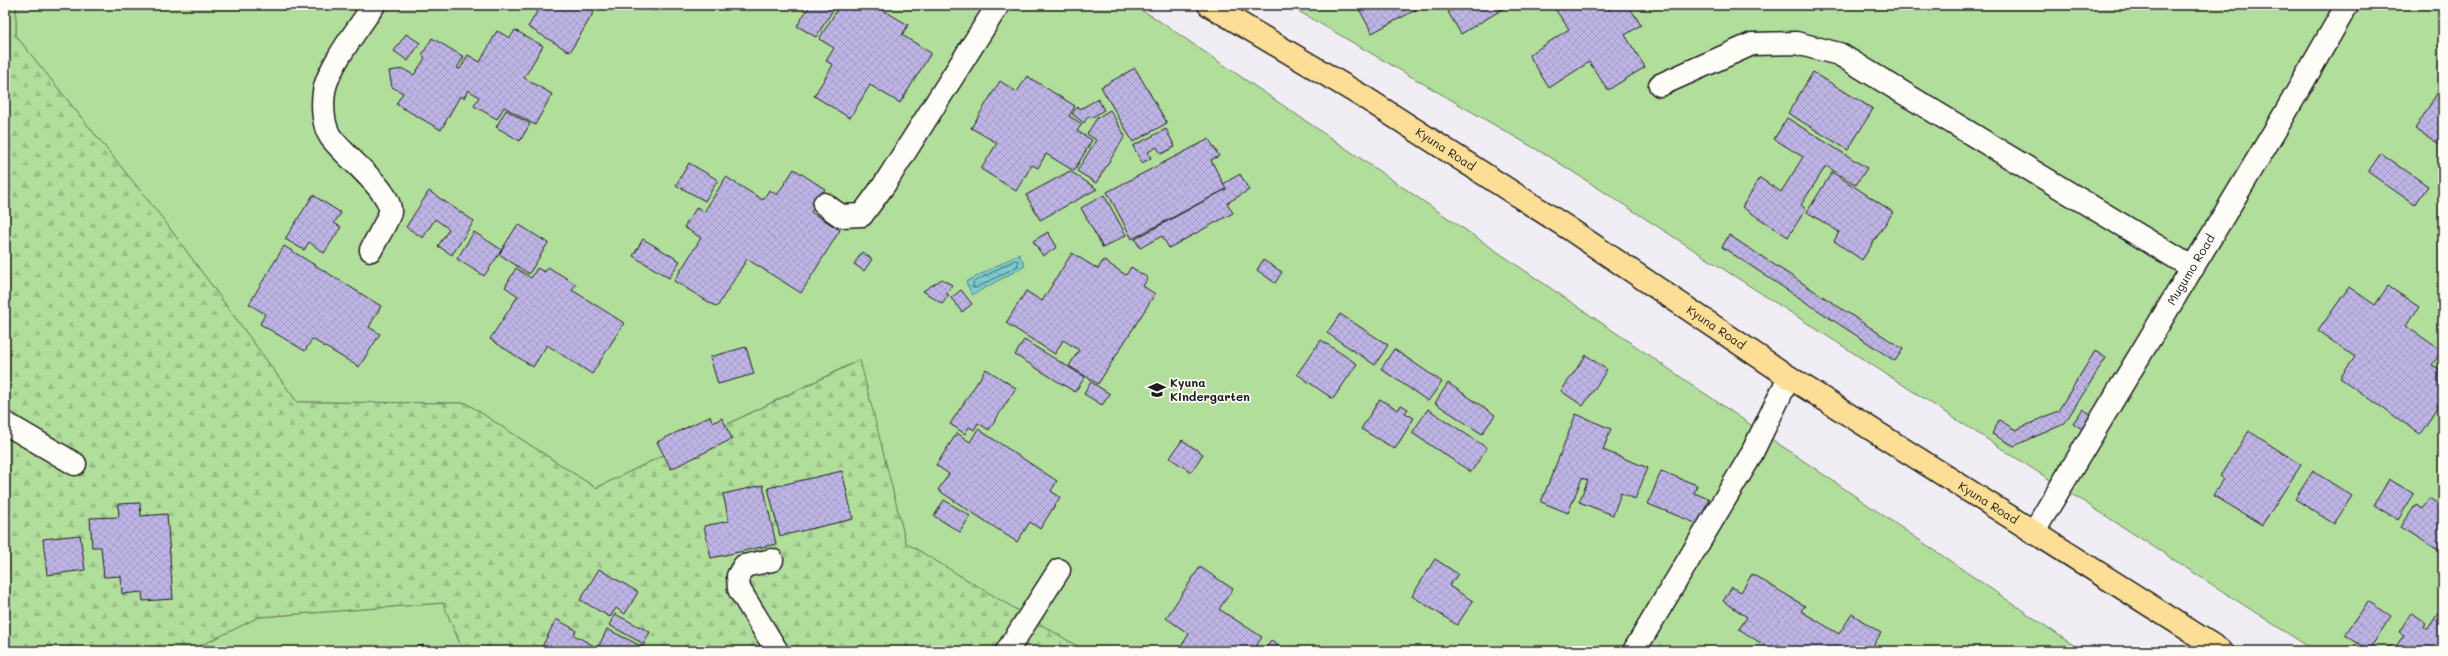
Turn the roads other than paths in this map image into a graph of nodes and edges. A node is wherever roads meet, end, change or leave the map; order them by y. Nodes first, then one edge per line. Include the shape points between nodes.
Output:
1 (374, 5) edge
2 (998, 5) edge
3 (1209, 5) edge
4 (2347, 5) edge
5 (1660, 85) dead end
6 (824, 204) dead end
7 (371, 250) dead end
8 (2193, 268) junction
9 (1789, 377) junction
10 (5, 423) edge
11 (74, 464) dead end
12 (2033, 533) junction
13 (772, 560) dead end
14 (1059, 570) dead end
15 (777, 651) edge
16 (1007, 651) edge
17 (1634, 651) edge
18 (2222, 651) edge

1 - 7 street via 330,72 324,91 325,126 330,137 375,183 387,201 390,212
2 - 6 street via 884,185 862,215 841,216
3 - 9 main road, Kyuna Road via 1367,99 1568,228
4 - 8 street, Mugumo Road
5 - 8 street via 1752,44 1796,43 1839,54
8 - 12 street, Mugumo Road
9 - 12 main road, Kyuna Road
9 - 17 street via 1750,457
10 - 11 street
12 - 18 main road, Kyuna Road
13 - 15 street via 744,566 738,576 739,589
14 - 16 street

